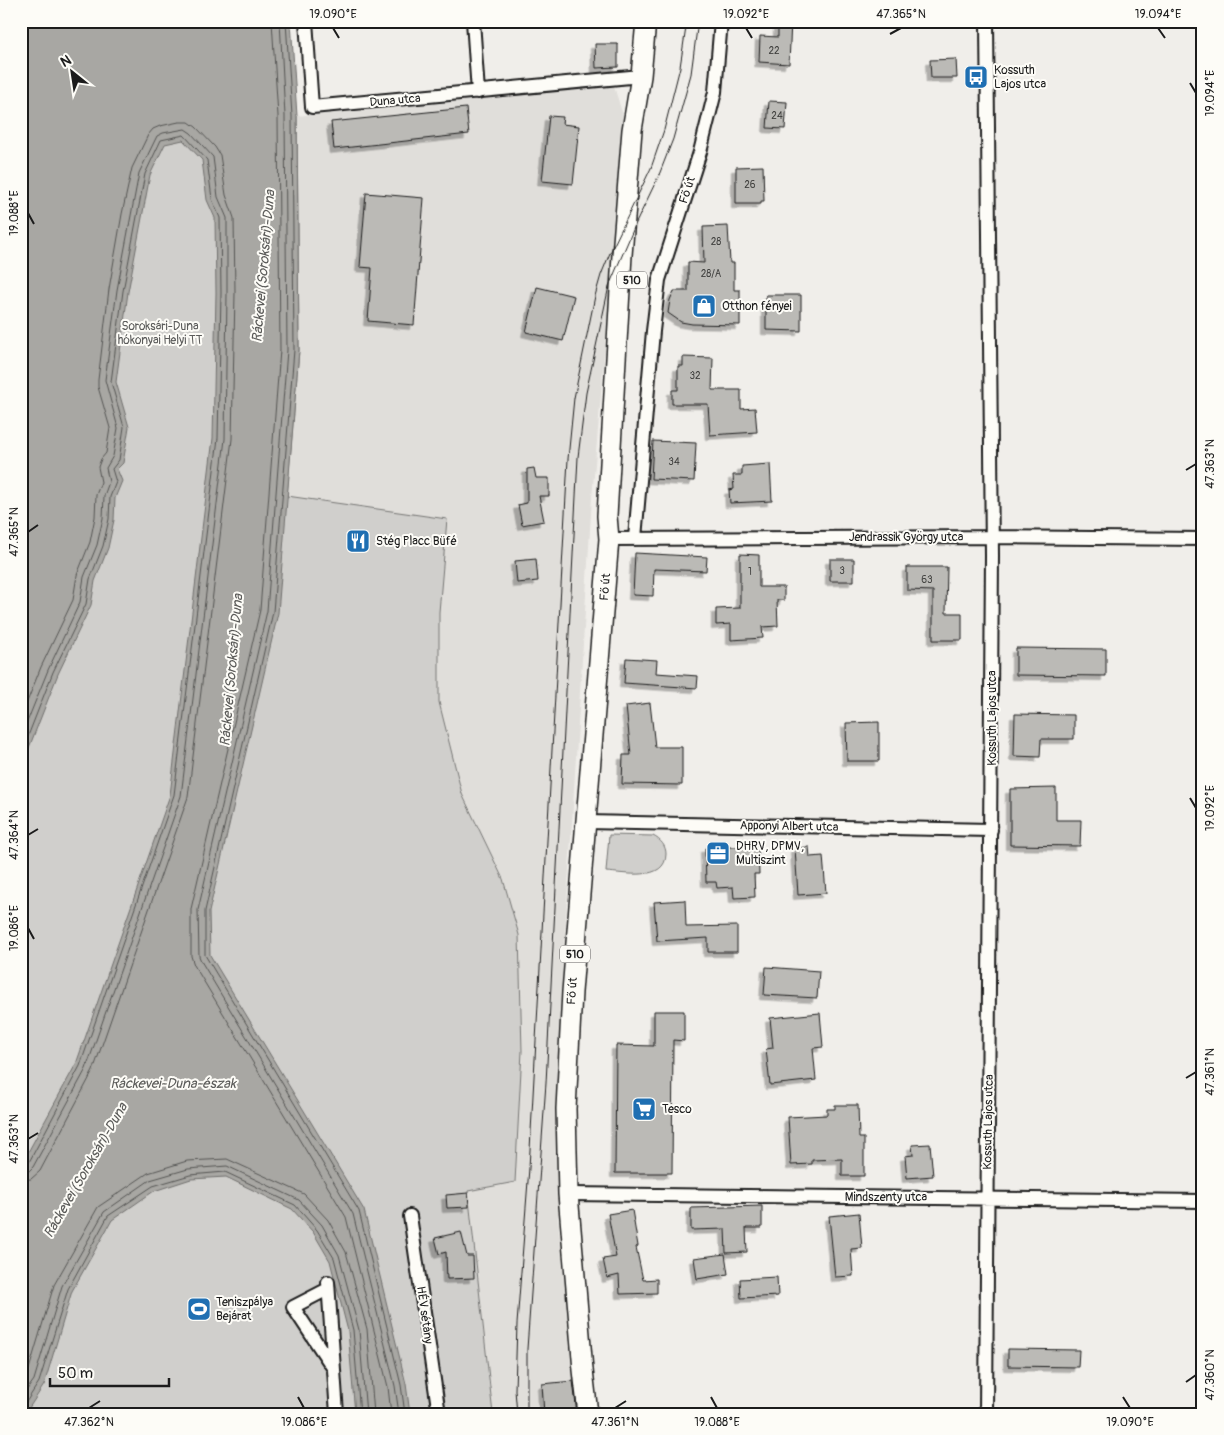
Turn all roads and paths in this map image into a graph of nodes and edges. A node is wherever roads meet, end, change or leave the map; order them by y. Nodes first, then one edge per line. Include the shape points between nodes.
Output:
1 (306, 21) edge
2 (473, 21) edge
3 (646, 21) edge
4 (655, 21) edge
5 (722, 21) edge
6 (987, 21) edge
7 (641, 76) junction
8 (478, 92) junction
9 (992, 537) junction
10 (635, 538) junction
11 (609, 539) junction
12 (1203, 539) edge
13 (586, 822) junction
14 (991, 830) junction
15 (568, 1194) junction
16 (987, 1198) junction
17 (1203, 1201) edge
18 (410, 1216) dead end
19 (333, 1367) junction
20 (337, 1414) edge
21 (439, 1414) edge
22 (588, 1414) edge
23 (986, 1414) edge

1 - 8 street, Duna utca via 312,107
2 - 8 street
3 - 7 main road, Fő út / 510
4 - 11 main road, Fő út / 510 via 637,198 615,516
5 - 10 street, Fő út via 715,92 700,152 659,280
6 - 9 street, Kossuth Lajos utca
7 - 8 street, Duna utca
7 - 11 main road, Fő út / 510 via 632,130 622,254 607,516
9 - 10 street, Jendrassik György utca
9 - 12 street, Jendrassik György utca
9 - 14 street, Kossuth Lajos utca
10 - 11 street, Jendrassik György utca
11 - 13 main road, Fő út / 510
13 - 14 street, Apponyi Albert utca
13 - 15 main road, Fő út / 510 via 566,1109
14 - 16 street, Kossuth Lajos utca
15 - 16 street, Mindszenty utca
15 - 22 main road, Fő út / 510
16 - 17 street, Mindszenty utca
16 - 23 street, Kossuth Lajos utca
18 - 21 street, HÉV sétány
19 - 19 street via 328,1285 293,1307
19 - 20 street

